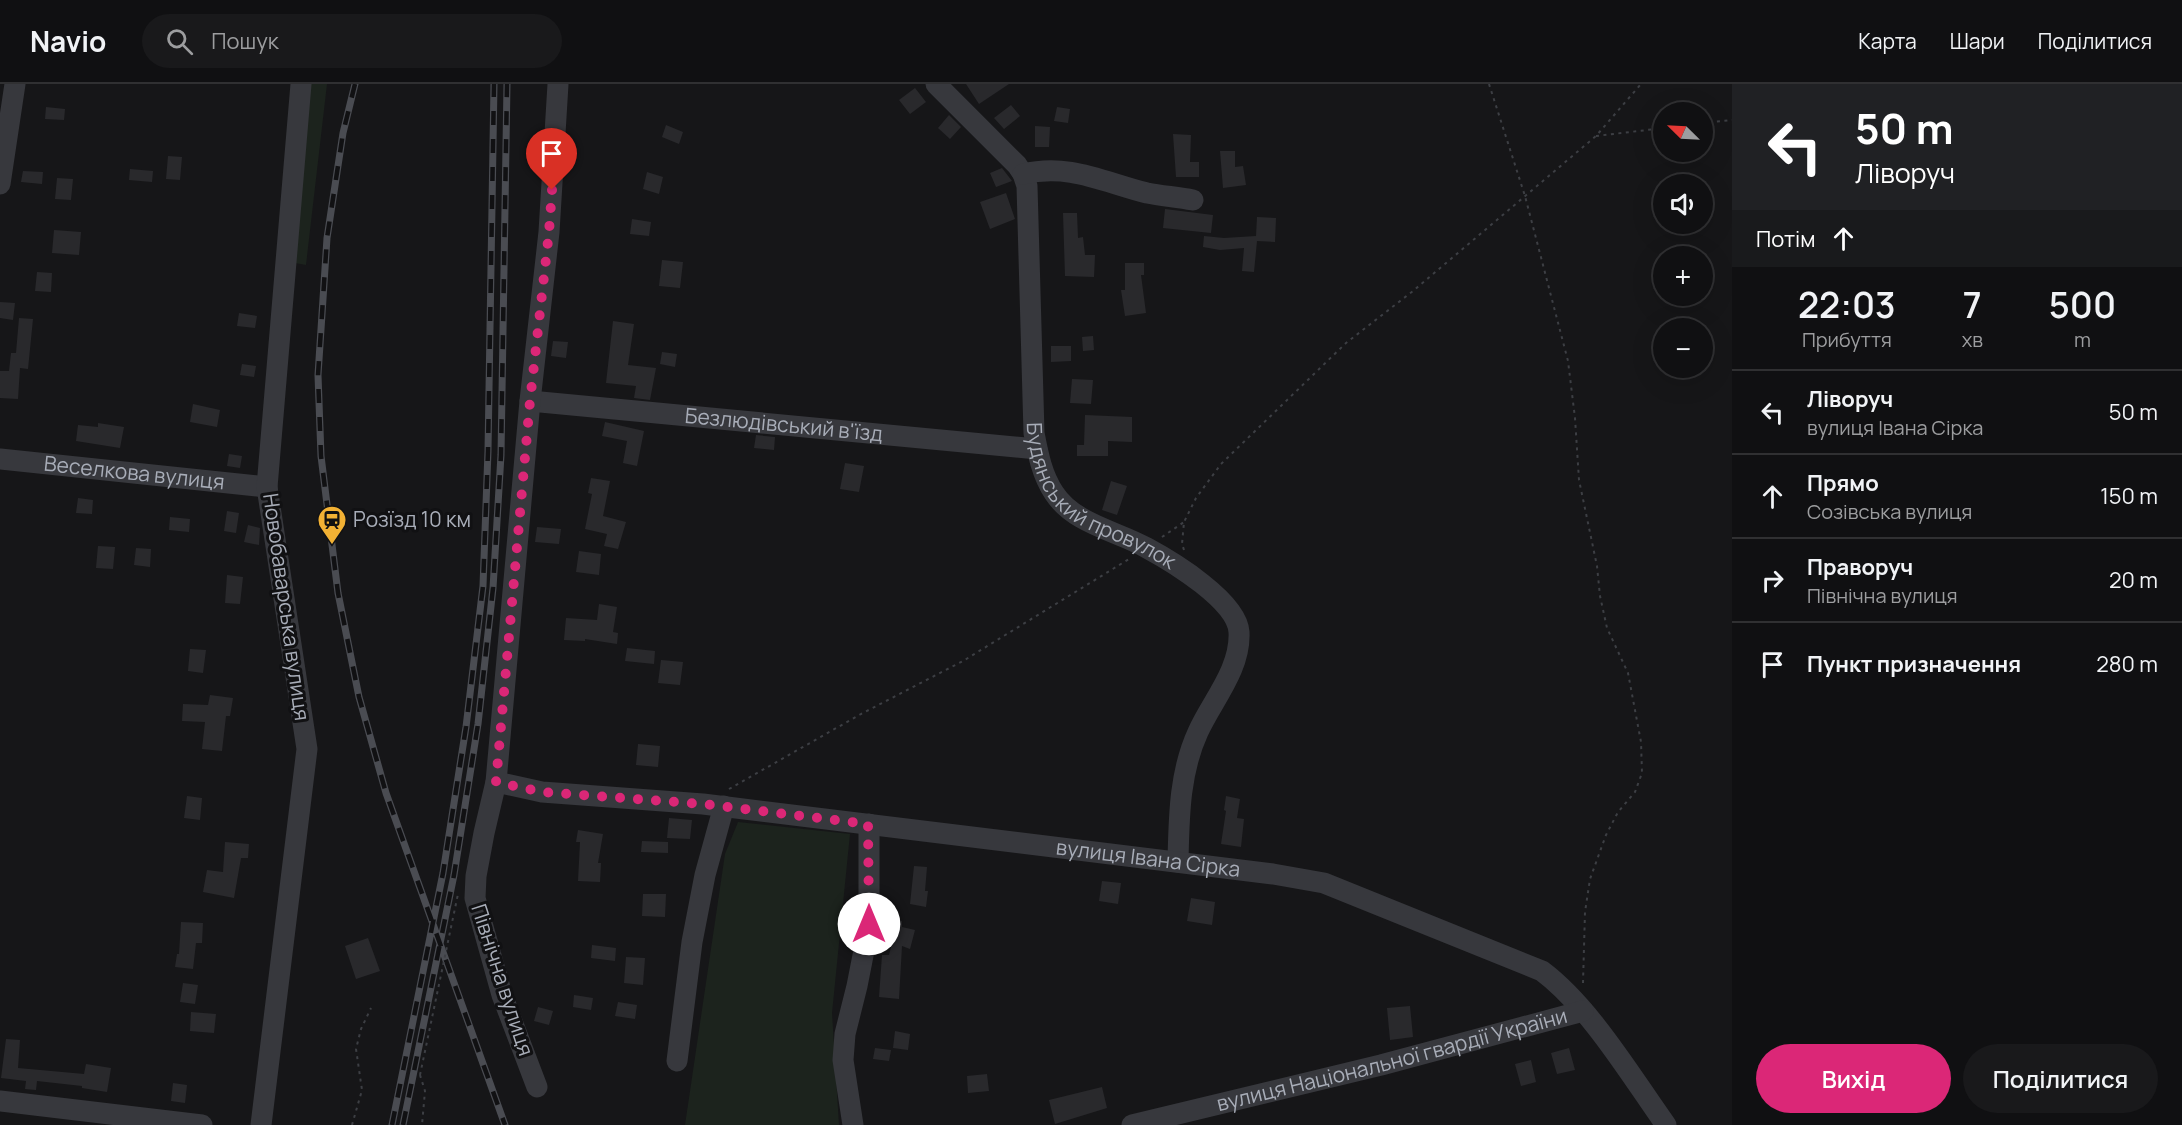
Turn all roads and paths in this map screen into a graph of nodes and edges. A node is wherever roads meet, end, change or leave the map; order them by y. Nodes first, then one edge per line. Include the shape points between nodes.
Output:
1 (15, 84) edge
2 (558, 84) edge
3 (936, 84) edge
4 (1489, 84) edge
5 (1641, 84) edge
6 (301, 86) edge
7 (1732, 120) edge
8 (1713, 122) edge
9 (1653, 129) edge
10 (1596, 136) junction
11 (1023, 174) junction
12 (0, 184) edge
13 (1525, 196) junction
14 (1193, 200) dead end
15 (530, 401) junction
16 (1037, 449) junction
17 (0, 459) edge
18 (267, 487) junction
19 (1184, 522) junction
20 (1147, 548) junction
21 (1186, 555) dead end
22 (496, 782) junction
23 (713, 805) junction
24 (868, 824) junction
25 (1178, 862) junction
26 (458, 894) dead end
27 (1583, 984) dead end
28 (370, 1008) dead end
29 (1583, 1011) junction
30 (677, 1061) dead end
31 (537, 1087) dead end
32 (0, 1101) edge
33 (202, 1125) edge
34 (261, 1125) edge
35 (352, 1125) edge
36 (422, 1125) edge
37 (853, 1125) edge
38 (1132, 1125) edge
39 (1666, 1125) edge

1 - 12 street
2 - 15 street, Північна вулиця via 549,232
3 - 11 street
4 - 13 path
5 - 10 path
6 - 18 street, Новобаварська вулиця
7 - 8 path
9 - 10 path
10 - 13 path
11 - 14 street via 1053,169 1147,193
11 - 16 street, Будянський провулок via 1027,186
13 - 19 path via 1338,351 1221,464
13 - 27 path via 1568,361 1579,480 1600,596 1607,628 1628,673 1641,742 1642,773 1635,792 1606,835 1590,879
15 - 16 street, Безлюдівський в'їзд
15 - 22 street, Північна вулиця
16 - 20 street, Будянський провулок via 1054,494 1070,510
17 - 18 street, Веселкова вулиця
18 - 34 street, Новобаварська вулиця via 307,749
19 - 20 path
19 - 21 path via 1182,544
20 - 23 path via 963,661 861,714
20 - 25 street, Будянський провулок via 1208,588 1226,605 1239,631 1230,672 1197,734 1186,766 1179,810
22 - 23 street, вулиця Івана Сірка via 542,792
22 - 31 street, Північна вулиця via 474,898 502,995
23 - 24 street, вулиця Івана Сірка
23 - 30 street
24 - 25 street, вулиця Івана Сірка
24 - 37 street via 869,924 843,1060
25 - 29 street, вулиця Івана Сірка via 1324,883 1542,971
26 - 36 path, bridge via 420,1075 425,1091
28 - 35 path via 356,1049 362,1090
29 - 38 street, вулиця Національної гвардії України
29 - 39 street, вулиця Івана Сірка
32 - 33 street

